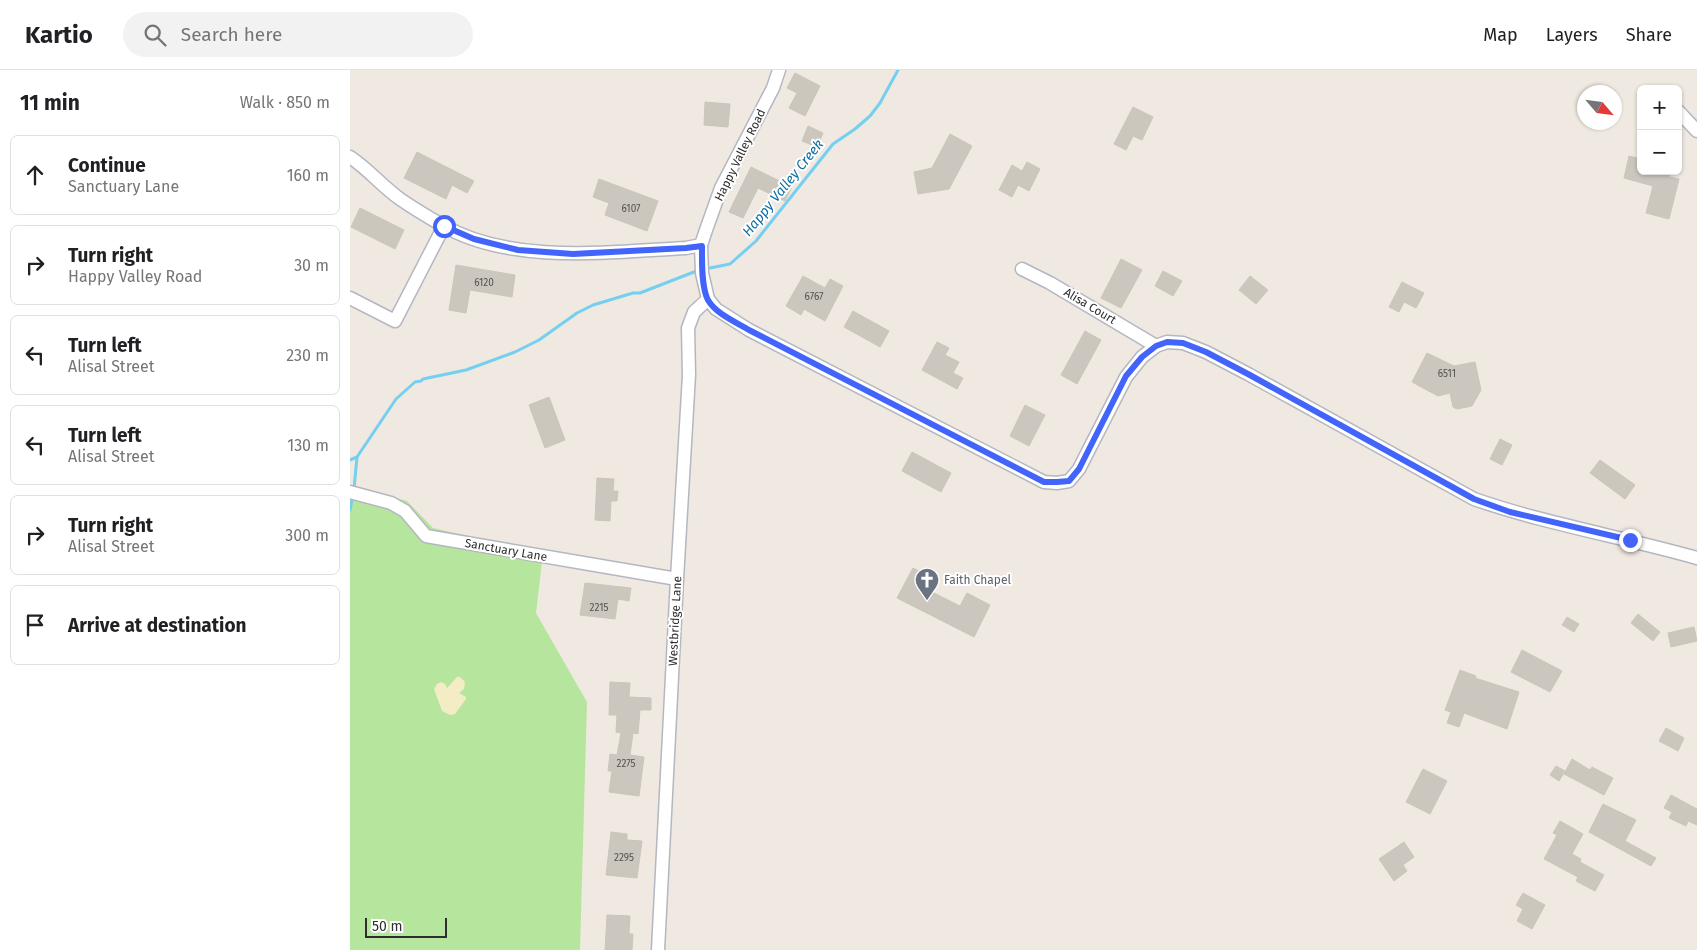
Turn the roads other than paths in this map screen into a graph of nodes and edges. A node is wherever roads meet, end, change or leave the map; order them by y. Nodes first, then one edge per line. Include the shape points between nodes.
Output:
1 (779, 70) edge
2 (1682, 115) edge
3 (1697, 131) edge
4 (350, 157) edge
5 (444, 226) junction
6 (702, 246) junction
7 (1022, 269) dead end
8 (350, 298) edge
9 (708, 299) junction
10 (1156, 346) junction
11 (355, 494) edge
12 (1697, 558) edge
13 (677, 579) junction
14 (658, 950) edge

1 - 6 street, Happy Valley Road via 773,88 721,188
2 - 3 street
4 - 5 street via 399,198
5 - 6 street via 474,239 518,250 573,254
5 - 8 street via 395,321
6 - 9 street, Happy Valley Road
7 - 10 street, Alisa Court
9 - 10 street via 716,309 749,330 1044,482 1069,481 1079,469 1126,376
9 - 13 street, Westbridge Lane via 694,312 688,328 689,375
10 - 12 street via 1167,342 1183,343 1206,352 1474,499 1510,512
11 - 13 street, Sanctuary Lane via 392,502 406,511 426,536
13 - 14 street, Westbridge Lane

